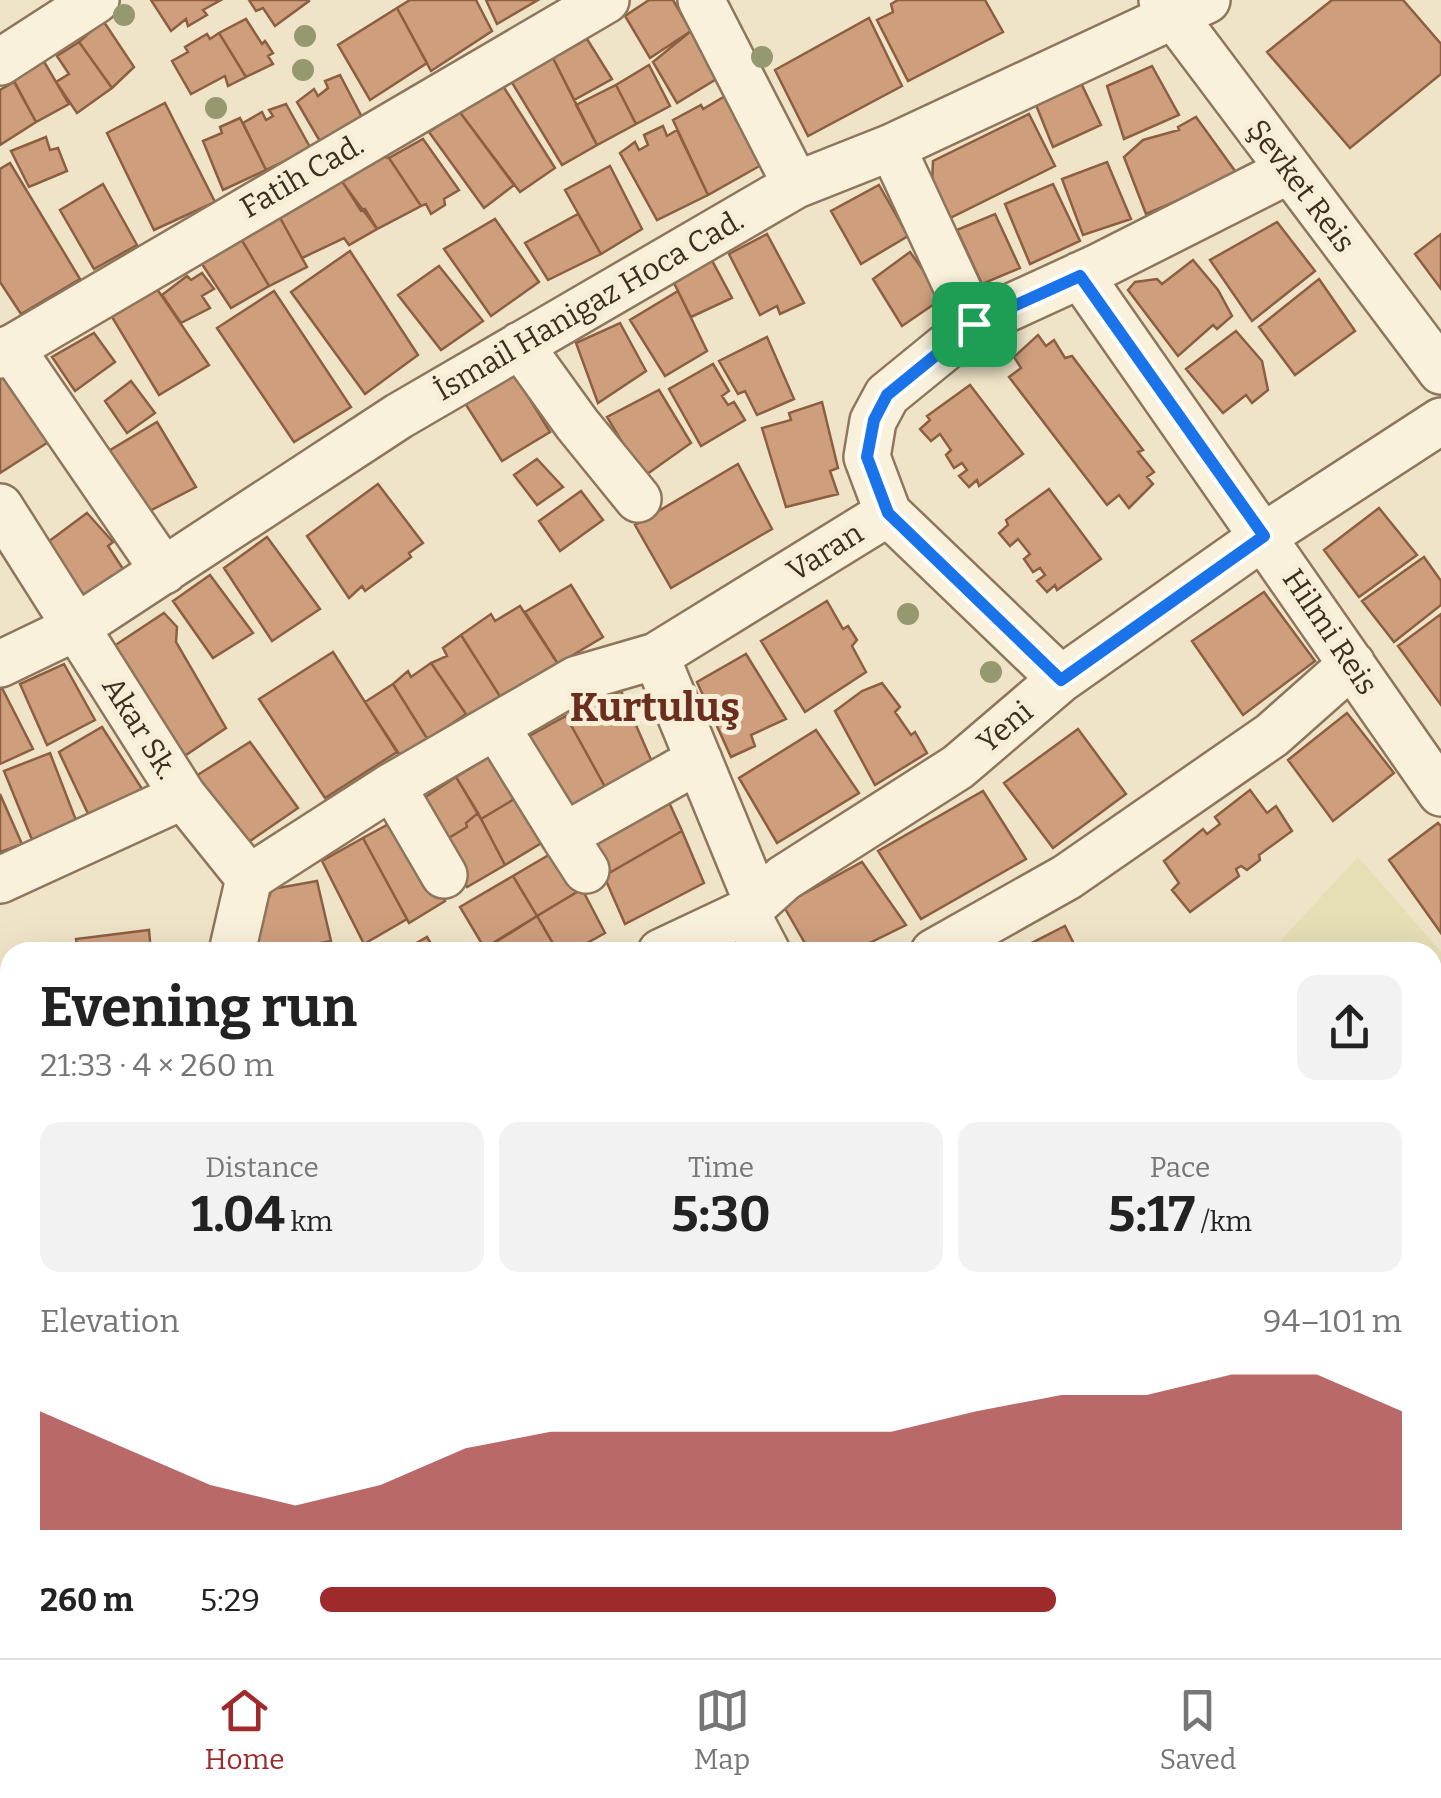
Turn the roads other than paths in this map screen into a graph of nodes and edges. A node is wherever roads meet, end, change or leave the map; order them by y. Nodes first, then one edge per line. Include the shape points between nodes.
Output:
1 (96, 0) edge
2 (606, 0) edge
3 (701, 0) edge
4 (1180, 5) edge
5 (0, 62) edge
6 (892, 147) junction
7 (1290, 170) junction
8 (796, 185) junction
9 (1080, 276) junction
10 (974, 324) junction
11 (520, 345) junction
12 (6, 352) edge
13 (1441, 371) edge
14 (1441, 421) edge
15 (638, 499) dead end
16 (0, 507) edge
17 (888, 513) junction
18 (1264, 536) junction
19 (164, 571) junction
20 (76, 627) junction
21 (656, 656) junction
22 (0, 664) edge
23 (1352, 664) junction
24 (1061, 680) junction
25 (496, 726) junction
26 (699, 760) junction
27 (392, 786) junction
28 (1441, 793) edge
29 (183, 796) junction
30 (444, 875) dead end
31 (249, 878) junction
32 (0, 880) edge
33 (751, 907) junction
34 (234, 942) edge
35 (681, 942) edge
36 (732, 942) edge
37 (763, 942) edge
38 (952, 942) edge

1 - 5 street
2 - 12 street, Fatih Cad.
3 - 8 street
4 - 6 street, İsmail Hanigaz Hoca Cad.
4 - 7 street, Şevket Reis
6 - 8 street, İsmail Hanigaz Hoca Cad.
6 - 10 street
7 - 9 street, Varan
7 - 13 street, Şevket Reis
8 - 11 street, İsmail Hanigaz Hoca Cad.
9 - 10 street, Varan
9 - 18 street, Hilmi Reis
10 - 17 street, Varan via 887,395 874,420 867,457
11 - 15 street
11 - 19 street, İsmail Hanigaz Hoca Cad.
12 - 19 street
14 - 18 street, Yeni
16 - 20 street, Akar Sk.
17 - 21 street, Varan
17 - 24 street
18 - 23 street, Hilmi Reis
18 - 24 street, Yeni
19 - 20 street, İsmail Hanigaz Hoca Cad.
20 - 22 street, İsmail Hanigaz Hoca Cad.
20 - 29 street, Akar Sk.
21 - 25 street, Varan via 578,679
21 - 26 street
23 - 28 street, Hilmi Reis
23 - 38 street via 1272,735 1067,877
24 - 33 street, Yeni via 958,767 784,878
25 - 26 street via 575,853
25 - 27 street, Varan
26 - 33 street
27 - 30 street
27 - 31 street, Varan
29 - 31 street, Akar Sk.
29 - 32 street
31 - 34 street
33 - 35 street, Yeni
33 - 36 street
33 - 37 street

